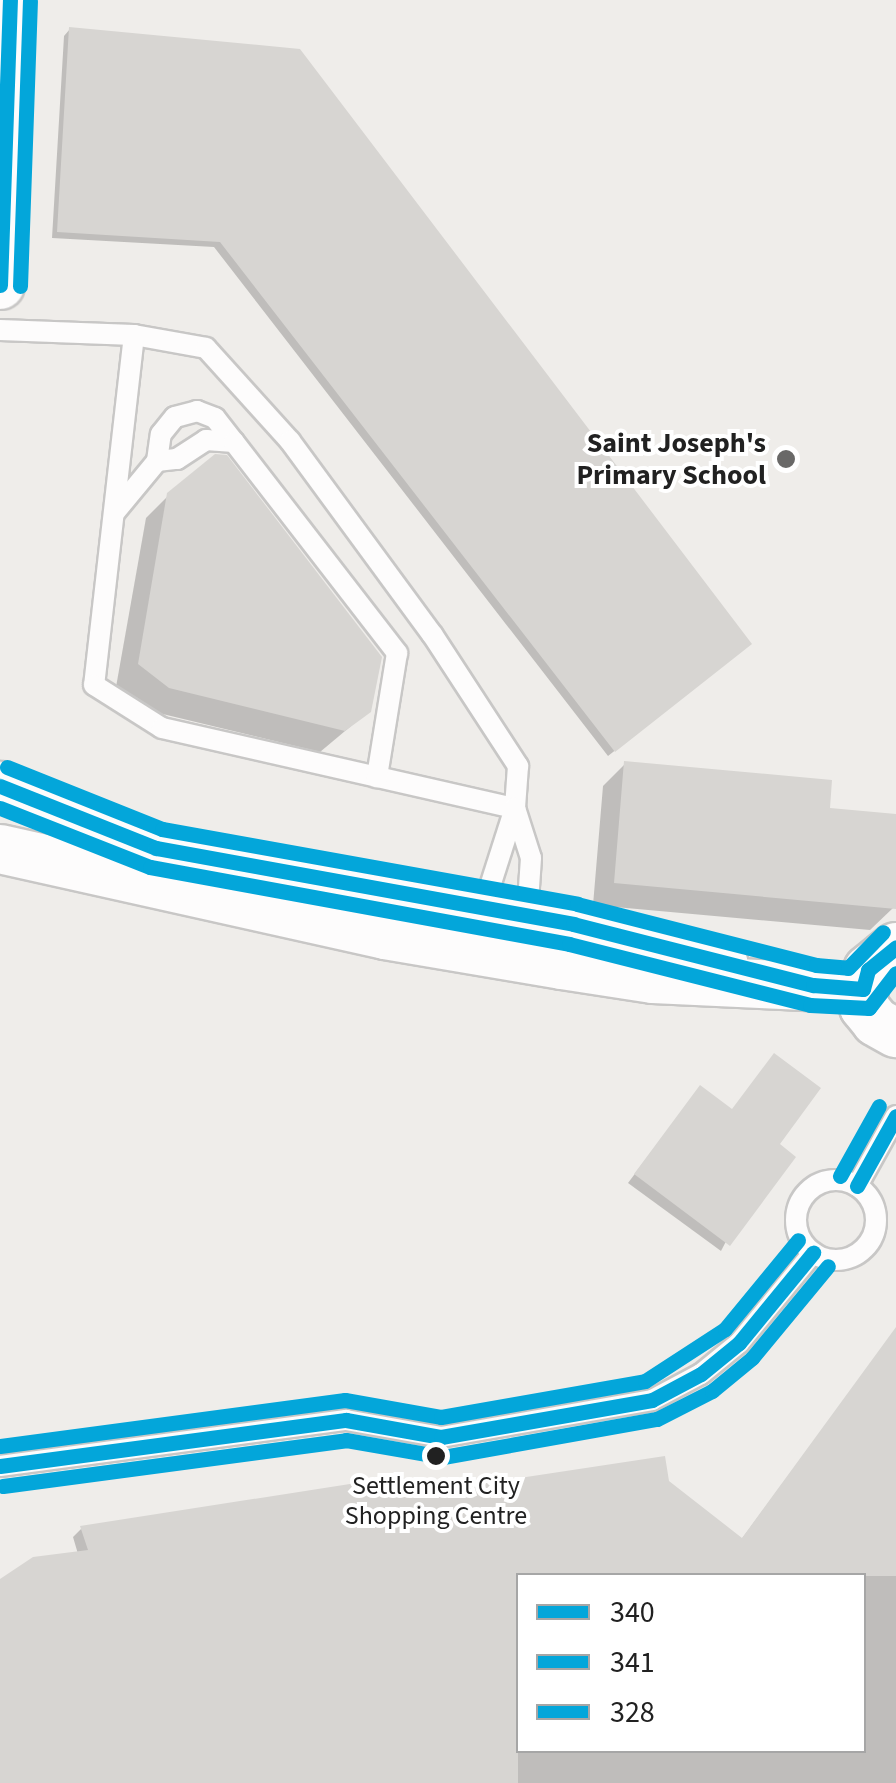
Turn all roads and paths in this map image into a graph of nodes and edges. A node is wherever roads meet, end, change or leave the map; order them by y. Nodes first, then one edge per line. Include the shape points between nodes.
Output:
1 (10, 0) edge
2 (0, 285) edge
3 (0, 330) edge
4 (134, 335) junction
5 (234, 442) junction
6 (157, 461) junction
7 (114, 513) junction
8 (377, 777) junction
9 (0, 786) edge
10 (515, 808) junction
11 (0, 850) edge
12 (505, 913) junction
13 (896, 947) edge
14 (814, 984) junction
15 (863, 990) junction
16 (896, 1033) edge
17 (896, 1116) edge
18 (857, 1186) junction
19 (813, 1253) junction
20 (0, 1466) edge

1 - 2 street
3 - 4 lane
4 - 7 lane
4 - 10 lane via 206,348 290,441 432,634 518,766
5 - 6 lane via 206,440 177,459
5 - 6 lane via 215,418 197,411 175,417 161,434
5 - 8 lane via 397,653
6 - 7 lane
7 - 8 lane via 94,685 162,728
8 - 10 lane
9 - 12 street via 156,848
10 - 12 lane
10 - 12 lane via 531,858
11 - 14 street via 385,936 653,979
12 - 14 street
13 - 15 street via 868,970
14 - 15 street
15 - 16 street via 864,1006 876,1022
17 - 18 lane
18 - 19 lane via 822,1181 798,1205 801,1240
18 - 19 lane via 874,1208 873,1236 854,1256
19 - 20 lane via 739,1344 652,1400 441,1437 346,1420

